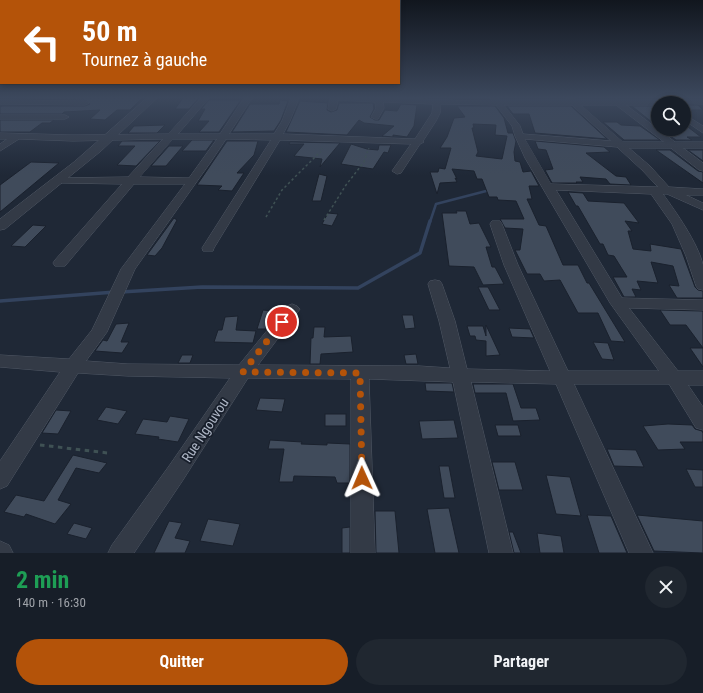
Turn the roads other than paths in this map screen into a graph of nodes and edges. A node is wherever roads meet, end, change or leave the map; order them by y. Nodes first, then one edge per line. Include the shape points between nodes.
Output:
1 (56, 124) edge
2 (124, 124) edge
3 (181, 124) edge
4 (231, 124) edge
5 (284, 124) edge
6 (430, 124) edge
7 (514, 124) edge
8 (598, 124) edge
9 (645, 124) edge
10 (695, 124) edge
11 (703, 130) edge
12 (0, 136) edge
13 (18, 136) junction
14 (39, 136) junction
15 (111, 136) junction
16 (170, 136) junction
17 (223, 136) junction
18 (519, 136) junction
19 (276, 137) junction
20 (419, 142) junction
21 (620, 144) junction
22 (703, 145) edge
23 (673, 146) junction
24 (0, 148) edge
25 (703, 168) edge
26 (397, 171) dead end
27 (61, 180) junction
28 (131, 181) junction
29 (192, 181) junction
30 (548, 187) junction
31 (655, 191) junction
32 (668, 191) junction
33 (703, 192) edge
34 (703, 207) edge
35 (496, 224) dead end
36 (0, 226) edge
37 (208, 248) dead end
38 (60, 263) dead end
39 (435, 284) dead end
40 (703, 286) edge
41 (617, 303) junction
42 (703, 305) edge
43 (292, 309) dead end
44 (0, 361) edge
45 (73, 366) junction
46 (243, 372) junction
47 (360, 373) junction
48 (459, 376) junction
49 (562, 377) junction
50 (672, 378) junction
51 (703, 378) edge
52 (703, 422) edge
53 (0, 479) edge
54 (120, 553) edge
55 (363, 553) edge
56 (501, 553) edge
57 (641, 553) edge

1 - 14 street
2 - 15 street
3 - 16 street
4 - 17 street
5 - 19 street
6 - 20 street
7 - 18 street
8 - 21 street
9 - 23 street
10 - 11 street
12 - 13 street
13 - 14 street
13 - 24 street
14 - 15 street
15 - 16 street
15 - 27 street
16 - 17 street
16 - 28 street
17 - 19 street
17 - 29 street
18 - 21 street
18 - 30 street
19 - 20 street
19 - 37 street
20 - 26 street
21 - 23 street
21 - 32 street
22 - 23 street
23 - 25 street
27 - 28 street
27 - 36 street
28 - 29 street
28 - 38 street
29 - 45 street via 128,269 99,332
30 - 31 street
30 - 41 street
31 - 32 street
31 - 40 street via 678,224
32 - 33 street
32 - 34 street
35 - 49 street via 511,265
39 - 48 street via 447,321
41 - 42 street
41 - 50 street
43 - 46 street, Rue Ngouvou
44 - 45 street
45 - 46 street via 128,370
45 - 53 street
46 - 47 street
46 - 54 street, Rue Ngouvou
47 - 48 street
47 - 55 street
48 - 49 street
48 - 56 street
49 - 50 street
49 - 57 street
50 - 51 street
50 - 52 street

